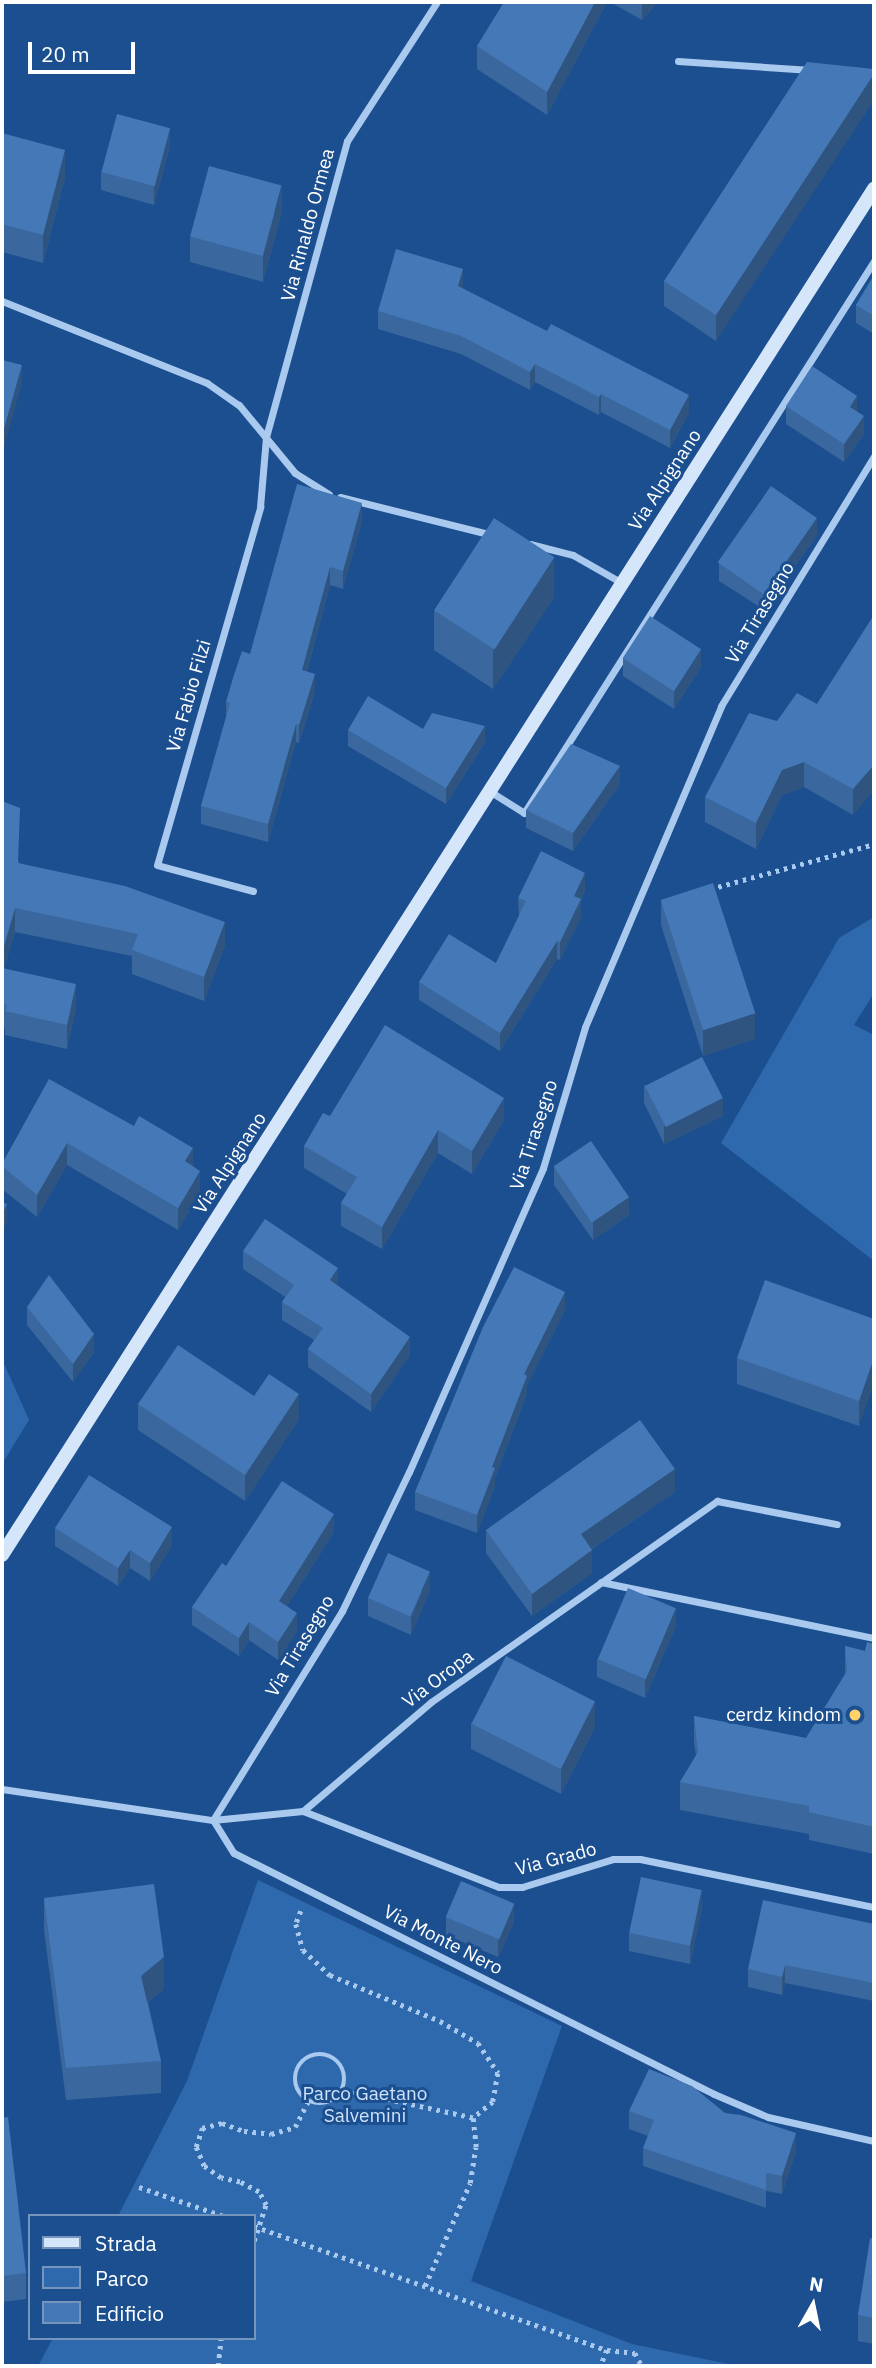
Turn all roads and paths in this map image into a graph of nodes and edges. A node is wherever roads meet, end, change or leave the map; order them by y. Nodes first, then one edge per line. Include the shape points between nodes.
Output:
1 (437, 2) edge
2 (678, 61) dead end
3 (823, 71) edge
4 (874, 189) edge
5 (874, 261) edge
6 (2, 301) edge
7 (266, 437) junction
8 (874, 456) edge
9 (507, 538) edge
10 (520, 542) edge
11 (622, 583) junction
12 (491, 792) junction
13 (874, 844) edge
14 (253, 891) dead end
15 (701, 892) edge
16 (837, 1524) dead end
17 (2, 1555) edge
18 (601, 1583) junction
19 (874, 1638) edge
20 (2, 1788) edge
21 (303, 1811) junction
22 (214, 1820) junction
23 (310, 1891) junction
24 (874, 1908) edge
25 (343, 2090) junction
26 (308, 2102) junction
27 (473, 2118) junction
28 (874, 2141) edge
29 (139, 2187) dead end
30 (217, 2214) edge
31 (256, 2227) edge
32 (425, 2286) junction
33 (221, 2340) edge
34 (607, 2350) junction
35 (218, 2366) edge
36 (601, 2366) edge
37 (642, 2366) edge

1 - 7 street, Via Rinaldo Ormea via 347,141
2 - 3 street
4 - 11 street, Via Alpignano
5 - 12 street via 524,813
6 - 7 street via 207,383 239,405
7 - 9 street via 295,473 322,492
7 - 14 street, Via Fabio Filzi via 260,507 157,864
8 - 22 street, Via Tirasegno via 721,706 585,1027 543,1168 409,1472 342,1611
10 - 11 street via 573,555
11 - 12 street, Via Alpignano
12 - 17 street, Via Alpignano
13 - 15 path
16 - 18 street, Via Oropa via 717,1501
18 - 19 street
18 - 21 street, Via Oropa via 431,1702
20 - 22 street
21 - 22 street, Via Grado
21 - 24 street, Via Grado via 499,1888 522,1887 613,1859 640,1859
22 - 23 street, Via Monte Nero via 234,1853
23 - 27 path via 296,1924 303,1950 330,1975 440,2021 478,2043 498,2073 493,2102
23 - 28 street, Via Monte Nero via 714,2094 768,2117
25 - 26 path via 328,2104
25 - 26 path via 345,2074 336,2059 320,2053 305,2059 295,2073 297,2090
25 - 27 path
26 - 31 path via 295,2127 271,2134 222,2123 201,2128 196,2147 205,2166 221,2178 259,2192 266,2205
27 - 32 path via 476,2147 470,2183
29 - 30 path
31 - 32 path
32 - 34 path
33 - 35 path
34 - 36 path
34 - 37 path via 635,2353

